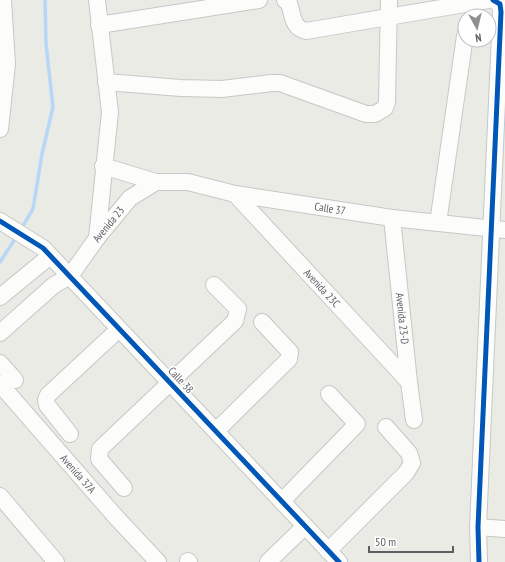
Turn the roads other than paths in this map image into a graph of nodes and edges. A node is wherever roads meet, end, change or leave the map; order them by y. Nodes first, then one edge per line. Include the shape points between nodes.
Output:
1 (3, 0) edge
2 (97, 0) edge
3 (260, 0) edge
4 (285, 0) edge
5 (488, 0) edge
6 (494, 0) edge
7 (390, 8) edge
8 (471, 8) edge
9 (457, 9) edge
10 (99, 25) junction
11 (463, 48) edge
12 (106, 82) junction
13 (0, 129) edge
14 (104, 166) junction
15 (156, 182) junction
16 (235, 194) junction
17 (392, 218) junction
18 (0, 221) edge
19 (438, 223) junction
20 (499, 230) edge
21 (97, 238) junction
22 (50, 256) junction
23 (70, 276) junction
24 (214, 285) dead end
25 (0, 297) edge
26 (262, 322) dead end
27 (119, 329) junction
28 (0, 333) edge
29 (0, 363) edge
30 (7, 382) edge
31 (408, 382) junction
32 (170, 383) junction
33 (329, 394) dead end
34 (414, 420) dead end
35 (386, 427) dead end
36 (216, 431) junction
37 (70, 434) dead end
38 (124, 488) dead end
39 (0, 496) edge
40 (282, 501) junction
41 (305, 526) junction
42 (478, 527) junction
43 (505, 529) edge
44 (334, 556) edge
45 (56, 562) edge
46 (158, 562) edge
47 (268, 562) edge
48 (479, 562) edge

1 - 13 street via 6,64
2 - 10 street
3 - 10 street
4 - 7 street via 289,2 295,26 306,31
5 - 8 street
6 - 20 street via 500,4 501,12
7 - 9 street
7 - 12 street via 387,102 385,108 375,114 366,114 280,83 222,89
10 - 12 street
11 - 19 street
12 - 14 street via 110,112
14 - 15 street
14 - 21 street
15 - 16 street, Calle 37 via 188,182
15 - 21 street, Avenida 23 via 130,198
16 - 17 street, Calle 37
16 - 31 street, Avenida 23C
17 - 19 street, Calle 37
17 - 31 street, Avenida 23-D
18 - 22 street, Calle 38 via 43,248
19 - 20 street, Calle 37
20 - 42 street
21 - 23 street, Avenida 23
22 - 23 street, Calle 38
22 - 25 street
23 - 27 street, Calle 38
23 - 28 street via 54,285
24 - 32 street via 238,309 235,321
26 - 36 street via 290,352 289,359
27 - 32 street, Calle 38
27 - 37 street via 48,394 47,405
29 - 30 street, Avenida 37A
30 - 46 street, Avenida 37A via 115,516
31 - 34 street, Avenida 23-D
32 - 36 street, Calle 38
32 - 38 street via 100,449 99,459
33 - 40 street via 357,424
35 - 44 street via 409,453 412,463
36 - 40 street, Calle 38
39 - 45 street
40 - 41 street, Calle 38
41 - 44 street, Calle 38
41 - 47 street
42 - 43 street
42 - 48 street

